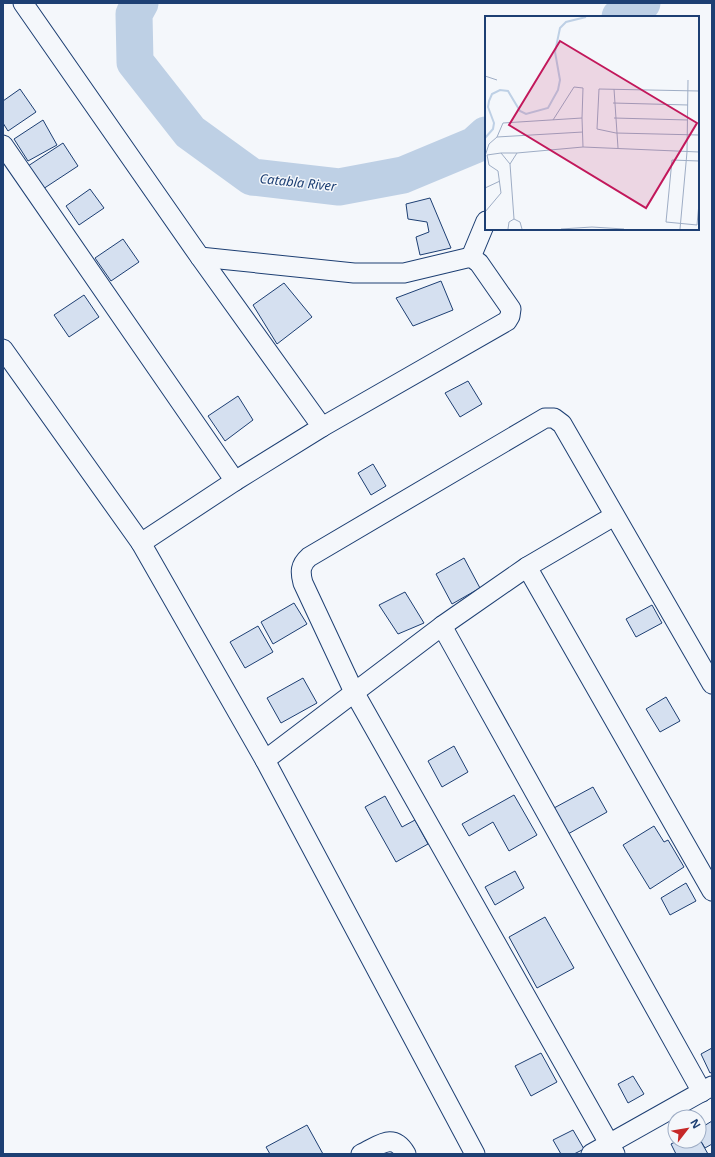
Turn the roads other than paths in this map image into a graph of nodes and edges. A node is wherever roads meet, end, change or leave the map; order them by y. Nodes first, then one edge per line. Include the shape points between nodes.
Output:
1 (23, 3) edge
2 (3, 145) edge
3 (485, 223) edge
4 (200, 257) junction
5 (471, 257) junction
6 (3, 349) edge
7 (322, 427) junction
8 (235, 482) junction
9 (614, 516) junction
10 (141, 543) junction
11 (527, 567) junction
12 (442, 626) junction
13 (712, 684) edge
14 (354, 692) junction
15 (265, 760) junction
16 (712, 890) edge
17 (707, 1089) edge
18 (613, 1149) edge
19 (361, 1154) edge
20 (406, 1154) edge
21 (475, 1154) edge
22 (591, 1154) edge

1 - 4 street
2 - 8 street
3 - 5 street
4 - 5 street via 354,272 404,273
4 - 7 street
5 - 7 street via 479,263 511,309 506,321
6 - 10 street
7 - 8 street
8 - 10 street
9 - 11 street
9 - 13 street
9 - 14 street via 562,424 554,418 545,418 309,557 302,564 300,573 303,583
10 - 15 street
11 - 12 street
11 - 16 street
12 - 14 street
12 - 17 street
14 - 15 street
14 - 18 street
15 - 21 street
17 - 18 street
18 - 22 street
19 - 20 street via 388,1141 398,1143

